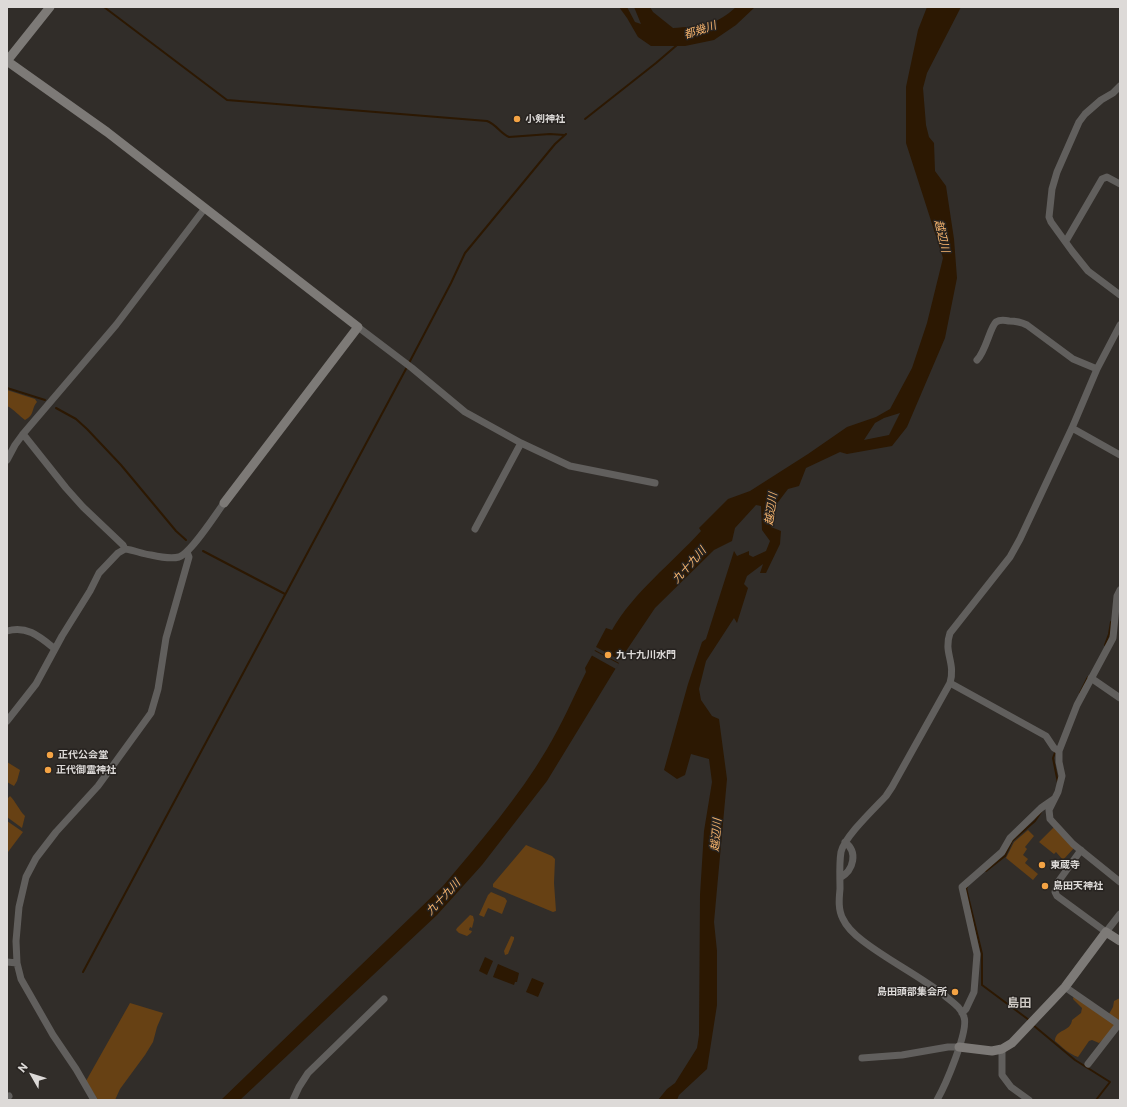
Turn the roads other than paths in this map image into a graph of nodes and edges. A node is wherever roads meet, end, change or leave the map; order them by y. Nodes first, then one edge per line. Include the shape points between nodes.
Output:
1 (50, 7) edge
2 (7, 61) edge
3 (1120, 86) edge
4 (1120, 184) edge
5 (206, 208) junction
6 (1066, 241) junction
7 (1120, 295) edge
8 (1120, 325) edge
9 (358, 327) junction
10 (977, 360) dead end
11 (1097, 369) junction
12 (1072, 428) junction
13 (23, 434) junction
14 (521, 443) junction
15 (1120, 455) edge
16 (7, 460) edge
17 (655, 483) dead end
18 (224, 503) joint
19 (475, 529) dead end
20 (125, 549) junction
21 (187, 552) junction
22 (1120, 590) edge
23 (7, 631) edge
24 (56, 649) junction
25 (1091, 678) junction
26 (950, 682) junction
27 (1120, 698) edge
28 (7, 721) edge
29 (1059, 751) junction
30 (1054, 799) junction
31 (846, 842) junction
32 (1081, 850) junction
33 (840, 878) junction
34 (1120, 882) edge
35 (1120, 914) edge
36 (1106, 932) junction
37 (1120, 941) edge
38 (7, 962) edge
39 (17, 963) junction
40 (1065, 987) junction
41 (384, 999) dead end
42 (962, 1013) junction
43 (1119, 1024) edge
44 (959, 1047) junction
45 (1002, 1050) junction
46 (862, 1058) dead end
47 (1088, 1064) dead end
48 (94, 1100) edge
49 (293, 1100) edge
50 (937, 1100) edge
51 (1029, 1100) edge

1 - 2 street
2 - 5 street via 107,132
3 - 6 street via 1085,114 1079,122 1057,172 1049,217
4 - 6 street via 1107,177 1102,179
5 - 9 street
5 - 13 street via 116,325
6 - 7 street via 1088,271
8 - 11 street
9 - 14 street via 466,412
9 - 18 street
10 - 11 street via 987,344 994,324 1006,320 1027,325 1073,359
11 - 12 street
12 - 15 street
12 - 26 street via 1010,557 950,633 947,647 953,671
13 - 16 street
13 - 20 street via 66,488
14 - 17 street via 570,466
14 - 19 street
18 - 21 street
20 - 21 street via 170,557 181,556
20 - 24 street via 99,573
21 - 39 street via 189,558 166,638 152,713 98,786 36,858 26,878 19,907
22 - 25 street via 1117,596 1113,638
23 - 24 street via 20,629 30,632
24 - 28 street via 36,684
25 - 27 street
25 - 29 street
26 - 29 street via 1046,736
26 - 31 street via 886,796
29 - 30 street via 1058,762 1062,776
30 - 32 street via 1049,810 1050,819
30 - 42 street via 1041,808 1010,838 1002,852 962,887 977,954 974,992
31 - 33 street via 841,853
31 - 33 street via 851,847 854,857 849,869
32 - 34 street
32 - 36 street via 1058,882 1055,892
33 - 42 street via 839,901 842,917 853,932 881,955 930,984
35 - 36 street
36 - 37 street
36 - 40 street
38 - 39 street
39 - 48 street via 21,979 31,998
40 - 43 street
40 - 45 street via 1012,1044
41 - 49 street via 308,1073
42 - 44 street via 965,1025
43 - 47 street
44 - 45 street
44 - 46 street
44 - 50 street
45 - 51 street via 1002,1076 1011,1087

